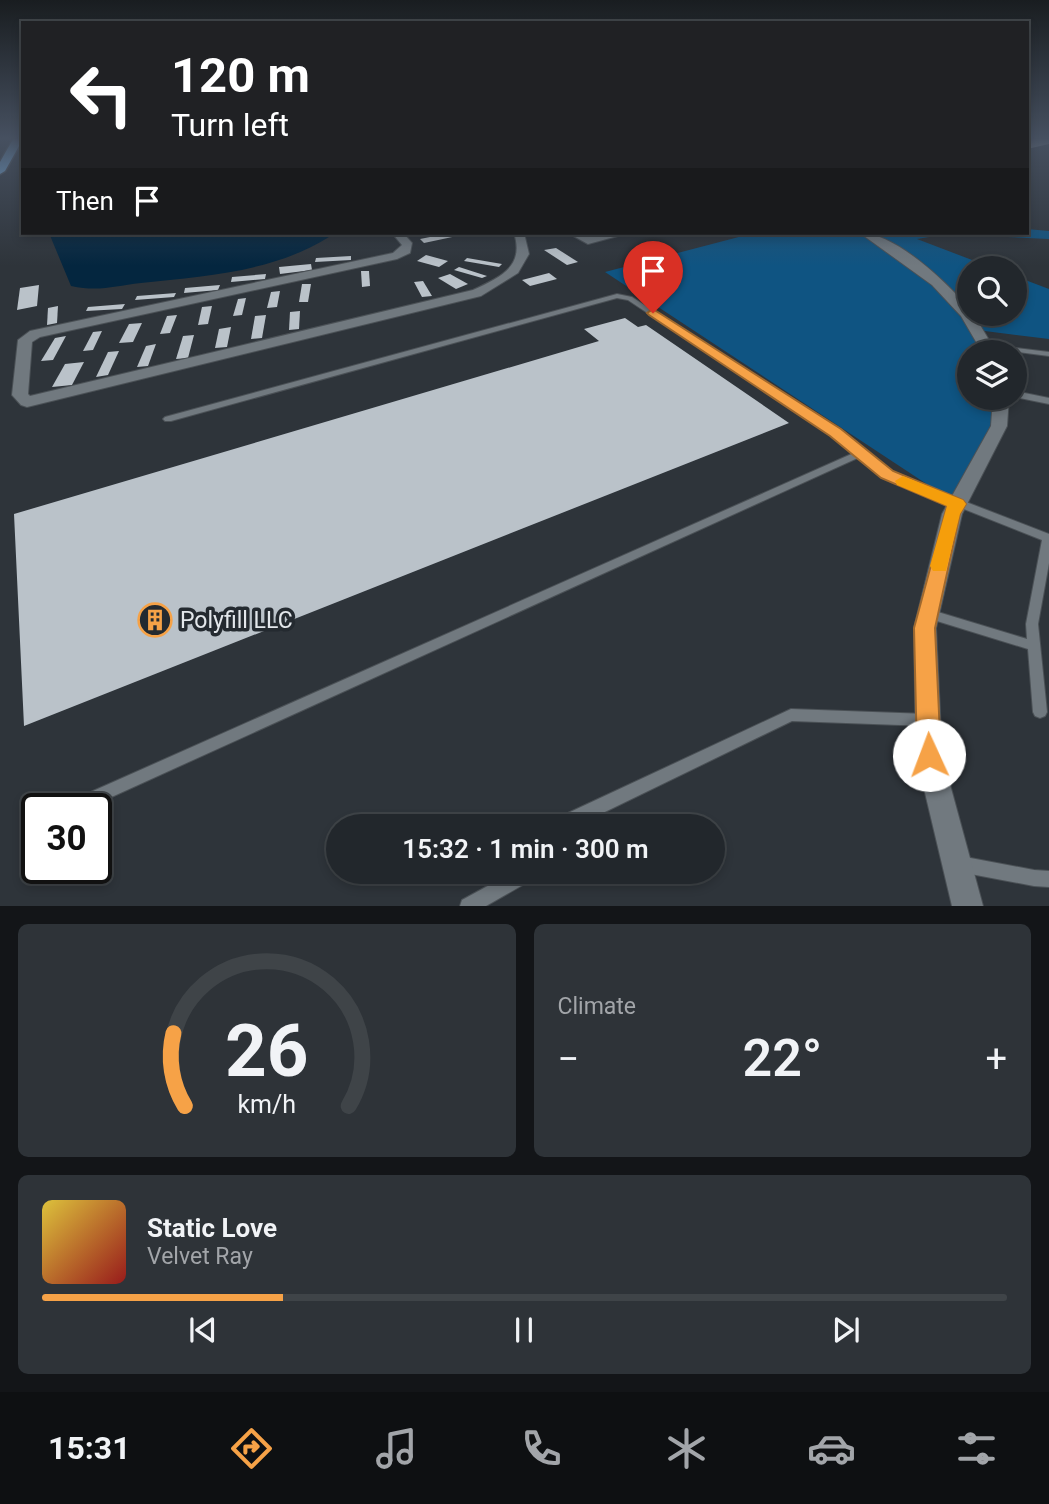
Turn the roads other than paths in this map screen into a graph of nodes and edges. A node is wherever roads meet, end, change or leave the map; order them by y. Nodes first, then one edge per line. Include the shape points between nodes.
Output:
1 (399, 235) edge
2 (520, 235) edge
3 (576, 235) edge
4 (616, 235) edge
5 (867, 235) edge
6 (982, 340) edge
7 (1027, 352) edge
8 (1049, 354) edge
9 (1027, 396) edge
10 (1049, 401) edge
11 (1000, 410) edge
12 (168, 419) dead end
13 (863, 452) junction
14 (957, 504) junction
15 (1049, 538) edge
16 (928, 614) junction
17 (1034, 646) junction
18 (1040, 712) dead end
19 (928, 720) junction
20 (105, 793) edge
21 (584, 814) edge
22 (956, 863) junction
23 (1049, 878) edge
24 (507, 884) edge
25 (468, 905) edge
26 (968, 905) edge

1 - 2 street via 408,246 397,256 35,334 25,340 20,395 27,402 477,293 519,265 525,256
3 - 4 street via 588,242
5 - 6 street via 913,262 947,291
7 - 8 lane
9 - 10 lane
11 - 14 street via 999,426
12 - 13 lane via 617,296 631,298
13 - 14 lane via 887,475
13 - 20 lane
14 - 15 lane
14 - 16 street
15 - 17 lane via 1032,624
16 - 17 lane
16 - 19 street
17 - 18 lane
19 - 21 lane via 791,715
19 - 22 street via 929,755
22 - 23 lane
22 - 26 street
24 - 25 lane

